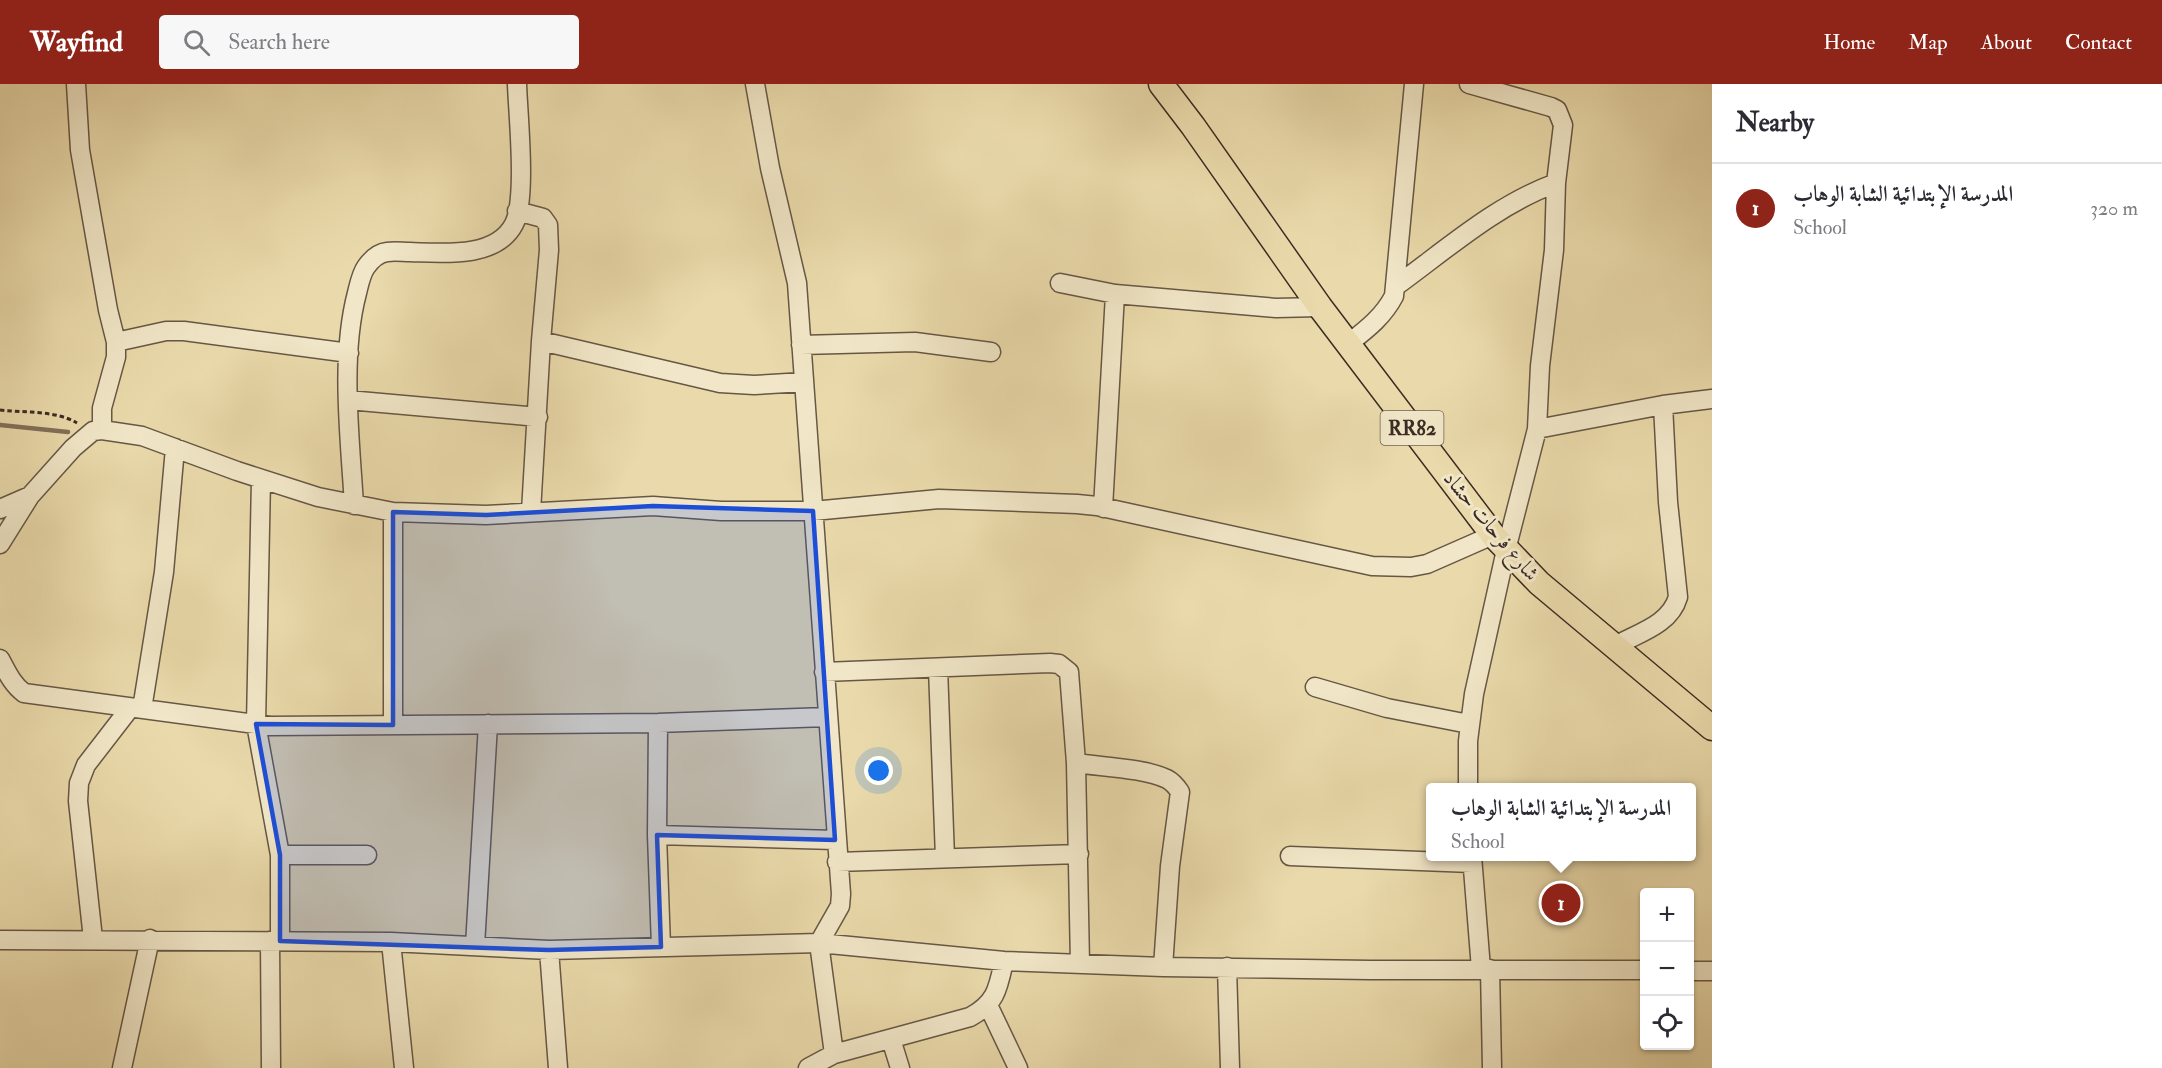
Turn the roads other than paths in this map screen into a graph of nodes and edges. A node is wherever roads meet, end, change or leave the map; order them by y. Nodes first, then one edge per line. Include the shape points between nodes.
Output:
1 (76, 84) edge
2 (517, 84) edge
3 (755, 84) edge
4 (1161, 84) edge
5 (1414, 84) edge
6 (1469, 84) edge
7 (1556, 183) junction
8 (517, 211) junction
9 (1060, 283) dead end
10 (1396, 285) junction
11 (1115, 294) junction
12 (1320, 307) junction
13 (541, 341) junction
14 (116, 342) junction
15 (1348, 344) junction
16 (801, 345) junction
17 (992, 352) dead end
18 (349, 353) junction
19 (804, 382) junction
20 (1712, 399) edge
21 (348, 400) junction
22 (1663, 405) junction
23 (538, 417) junction
24 (1537, 429) junction
25 (98, 431) junction
26 (175, 448) junction
27 (261, 479) junction
28 (30, 496) junction
29 (354, 505) junction
30 (1103, 508) junction
31 (0, 509) edge
32 (813, 511) junction
33 (393, 512) junction
34 (531, 512) junction
35 (1500, 543) junction
36 (0, 544) edge
37 (1615, 646) junction
38 (0, 659) edge
39 (938, 668) junction
40 (824, 672) junction
41 (1315, 687) dead end
42 (136, 709) junction
43 (827, 717) junction
44 (658, 723) junction
45 (256, 724) junction
46 (488, 724) junction
47 (1469, 724) junction
48 (393, 725) junction
49 (1712, 728) edge
50 (1076, 763) junction
51 (1468, 783) edge
52 (657, 835) junction
53 (836, 840) junction
54 (1079, 854) junction
55 (280, 855) junction
56 (367, 855) dead end
57 (1290, 856) dead end
58 (945, 858) junction
59 (1426, 859) edge
60 (1472, 861) edge
61 (837, 862) junction
62 (93, 939) junction
63 (150, 939) junction
64 (0, 940) edge
65 (275, 941) junction
66 (391, 942) junction
67 (819, 943) junction
68 (474, 946) junction
69 (661, 947) junction
70 (549, 950) junction
71 (1004, 961) junction
72 (1080, 964) junction
73 (1163, 967) junction
74 (1227, 967) junction
75 (1485, 969) junction
76 (1640, 970) edge
77 (1694, 971) edge
78 (1712, 971) edge
79 (988, 1005) junction
80 (891, 1039) junction
81 (834, 1054) junction
82 (122, 1068) edge
83 (271, 1068) edge
84 (404, 1068) edge
85 (558, 1068) edge
86 (808, 1068) edge
87 (900, 1068) edge
88 (1018, 1068) edge
89 (1230, 1068) edge
90 (1492, 1068) edge

1 - 14 street via 80,150
2 - 8 street
3 - 16 street via 797,283
4 - 12 main road, شارع فرحات حشاد / RR82
5 - 10 street
6 - 7 street via 1557,110 1563,125
7 - 10 street via 1499,212
7 - 24 street via 1554,250
8 - 13 street via 543,218 548,225
8 - 18 street via 507,233 489,247 446,254 387,252 375,257 364,268 358,288
9 - 11 street
10 - 15 street via 1395,296 1386,310
11 - 12 street via 1276,308
11 - 30 street
12 - 15 main road, شارع فرحات حشاد / RR82
13 - 19 street via 720,383
13 - 23 street
14 - 18 street via 184,331
14 - 25 street
15 - 35 main road, شارع فرحات حشاد / RR82
16 - 17 street via 915,342
16 - 19 street
18 - 21 street
19 - 32 street
20 - 22 street
21 - 23 street
21 - 29 street
22 - 24 street
22 - 37 street via 1678,597 1675,607 1661,622
23 - 34 street
24 - 35 street
25 - 26 street via 142,436
25 - 28 street via 73,448
26 - 27 street
26 - 42 street via 164,572
27 - 29 street
27 - 45 street
28 - 31 street
28 - 36 street
29 - 33 street
30 - 32 street via 939,499
30 - 35 street via 1372,566 1411,567
32 - 34 street via 653,506
32 - 40 street
33 - 34 street
33 - 48 street
35 - 37 main road, شارع فرحات حشاد / RR82 via 1539,583
35 - 47 street
37 - 49 main road, شارع فرحات حشاد / RR82
38 - 42 street via 16,688 24,693
39 - 40 street
39 - 50 street via 1050,663 1065,667 1070,672
39 - 58 street
40 - 43 street
41 - 47 street via 1387,708
42 - 45 street
42 - 62 street via 86,765 79,783
43 - 44 street
43 - 53 street
44 - 46 street
44 - 52 street
45 - 48 street
45 - 55 street
46 - 48 street
46 - 68 street
47 - 51 street
50 - 54 street
50 - 73 street via 1154,774 1176,784 1180,792
52 - 53 street
52 - 69 street
53 - 61 street
54 - 58 street
54 - 72 street
55 - 56 street
55 - 65 street
57 - 59 street
58 - 61 street
60 - 75 street
61 - 67 street via 840,906
62 - 63 street
62 - 64 street
63 - 65 street
63 - 82 street
65 - 66 street
65 - 83 street
66 - 68 street
66 - 84 street
67 - 69 street
67 - 71 street
67 - 81 street
68 - 70 street
69 - 70 street
70 - 85 street
71 - 72 street
71 - 79 street via 998,988
72 - 73 street
73 - 74 street
74 - 75 street
74 - 89 street
75 - 76 street
75 - 90 street
77 - 78 street
79 - 80 street via 970,1017
79 - 88 street
80 - 81 street
80 - 87 street
81 - 86 street

